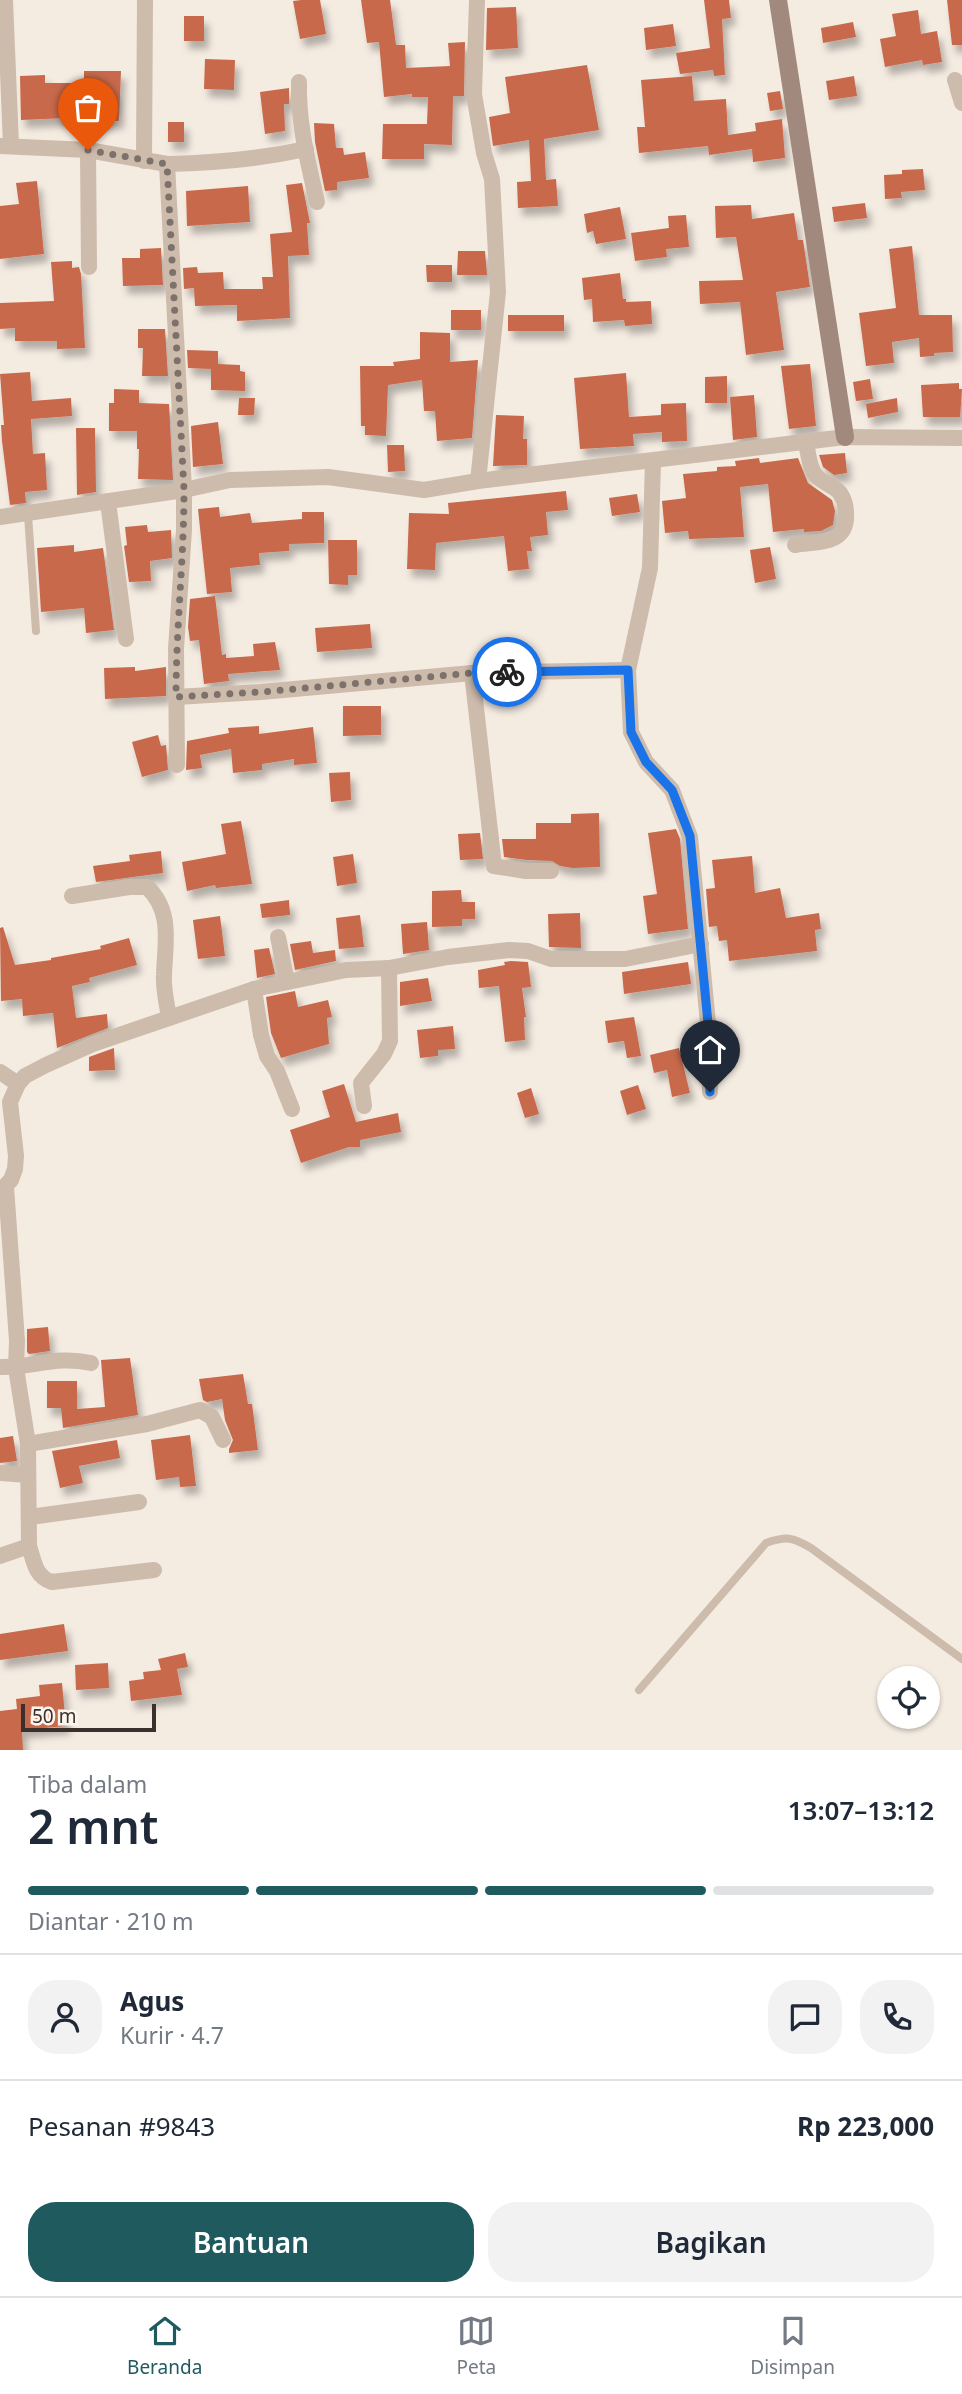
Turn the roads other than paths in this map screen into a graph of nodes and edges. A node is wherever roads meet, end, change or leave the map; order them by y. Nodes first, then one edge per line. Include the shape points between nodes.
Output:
1 (5, 0) edge
2 (145, 0) edge
3 (477, 0) edge
4 (778, 0) edge
5 (955, 80) dead end
6 (299, 82) dead end
7 (962, 103) edge
8 (5, 146) edge
9 (306, 149) junction
10 (88, 150) junction
11 (144, 161) junction
12 (167, 164) junction
13 (317, 202) dead end
14 (89, 267) dead end
15 (845, 437) junction
16 (962, 438) edge
17 (806, 442) junction
18 (653, 461) junction
19 (478, 481) junction
20 (184, 490) junction
21 (108, 502) junction
22 (28, 515) junction
23 (0, 517) edge
24 (795, 545) dead end
25 (36, 631) dead end
26 (126, 639) dead end
27 (628, 670) junction
28 (472, 673) junction
29 (176, 697) junction
30 (177, 765) dead end
31 (551, 871) dead end
32 (72, 896) dead end
33 (278, 937) dead end
34 (701, 944) junction
35 (389, 968) junction
36 (287, 982) junction
37 (254, 989) junction
38 (169, 1018) junction
39 (0, 1072) edge
40 (18, 1084) junction
41 (710, 1092) dead end
42 (363, 1106) dead end
43 (292, 1109) dead end
44 (3, 1189) edge
45 (91, 1363) dead end
46 (8, 1367) edge
47 (223, 1440) dead end
48 (27, 1444) junction
49 (0, 1473) edge
50 (28, 1475) junction
51 (139, 1502) dead end
52 (30, 1517) junction
53 (29, 1546) junction
54 (0, 1556) edge
55 (154, 1570) dead end
56 (962, 1659) edge
57 (639, 1690) dead end

1 - 8 street
2 - 11 street
3 - 19 street via 474,94 492,179 498,292
4 - 15 street
5 - 7 street
6 - 9 street via 298,111
8 - 10 street
9 - 12 street via 219,162
9 - 13 street
10 - 11 street
10 - 14 street
11 - 12 street
12 - 20 street
15 - 16 street
15 - 17 street
17 - 18 street
17 - 24 street via 815,475 842,497 847,524 835,538
18 - 19 street
18 - 27 street via 650,568
19 - 20 street via 424,490 328,477 281,477 230,480
20 - 21 street
20 - 29 street
21 - 22 street
21 - 26 street
22 - 23 street
22 - 25 lane
27 - 28 street
27 - 34 street via 631,732 646,762 672,790 690,836
28 - 29 street
28 - 31 street via 494,866
29 - 30 street
32 - 38 street via 129,887 147,887 152,892 166,920 164,978
33 - 36 street
34 - 35 street via 625,959 551,959 509,950
34 - 41 street
35 - 36 street via 345,970
35 - 42 street via 390,1041 360,1083
36 - 37 street
37 - 38 street
37 - 43 street via 267,1056
38 - 40 street via 46,1065
39 - 40 street
40 - 44 street via 10,1102 15,1169
44 - 46 street via 17,1341
45 - 46 street via 71,1358
46 - 48 street
47 - 48 street via 212,1417 200,1410 147,1424
48 - 50 street
49 - 50 street
50 - 52 street
51 - 52 street
52 - 53 street
53 - 54 street
53 - 55 street via 37,1572 52,1582
56 - 57 lane via 811,1548 795,1538 782,1538 766,1543

